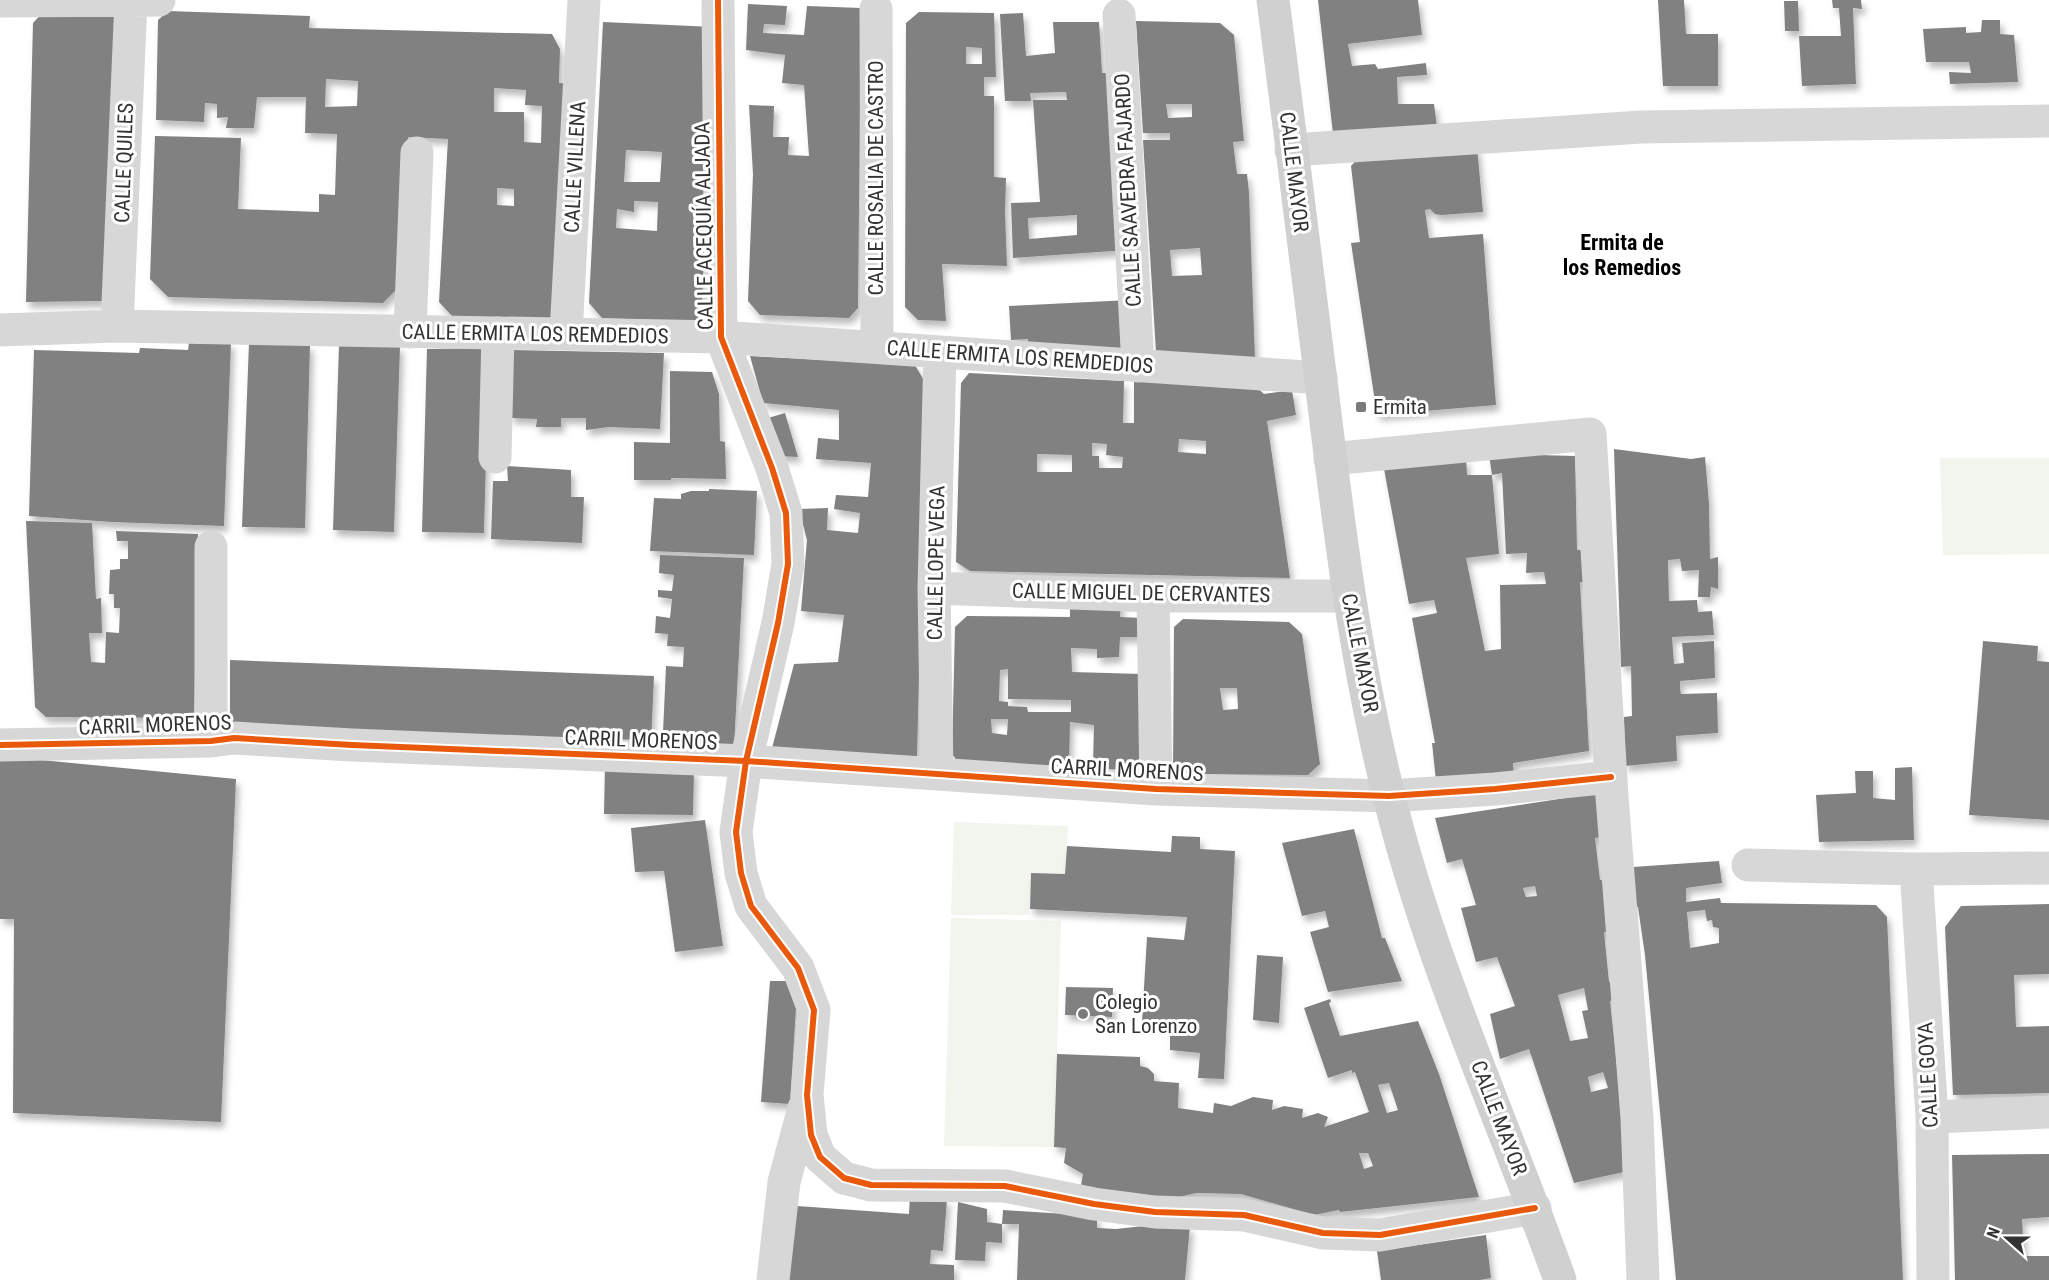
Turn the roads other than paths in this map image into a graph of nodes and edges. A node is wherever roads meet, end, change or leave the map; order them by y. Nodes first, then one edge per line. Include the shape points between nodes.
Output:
1 (131, 0) edge
2 (159, 0) edge
3 (584, 0) edge
4 (717, 0) edge
5 (1273, 0) edge
6 (0, 1) edge
7 (876, 9) dead end
8 (1119, 15) dead end
9 (2049, 121) edge
10 (1291, 150) junction
11 (417, 153) dead end
12 (117, 326) junction
13 (0, 330) edge
14 (410, 332) junction
15 (498, 333) junction
16 (566, 334) junction
17 (721, 337) junction
18 (877, 347) junction
19 (940, 352) junction
20 (1138, 366) junction
21 (1321, 378) junction
22 (495, 457) dead end
23 (1330, 459) junction
24 (211, 547) dead end
25 (933, 588) junction
26 (1153, 596) junction
27 (1349, 596) junction
28 (211, 741) junction
29 (0, 745) edge
30 (746, 760) junction
31 (937, 774) junction
32 (1611, 777) junction
33 (1156, 789) junction
34 (1389, 796) junction
35 (1748, 864) dead end
36 (2049, 868) edge
37 (1916, 869) junction
38 (807, 1095) junction
39 (2049, 1112) edge
40 (1932, 1117) junction
41 (1535, 1208) junction
42 (773, 1280) edge
43 (1560, 1280) edge
44 (1643, 1280) edge
45 (1933, 1280) edge

1 - 2 street
1 - 6 street
1 - 12 street, CALLE QUILES
3 - 16 street, CALLE VILLENA
4 - 17 street, CALLE ACEQUÍA ALJADA
5 - 10 main road, CALLE MAYOR
7 - 18 street, CALLE ROSALIA DE CASTRO
8 - 20 street, CALLE SAAVEDRA FAJARDO
9 - 10 street via 1641,127
10 - 21 main road, CALLE MAYOR
11 - 14 street
12 - 13 street, CALLE ERMITA LOS REMDEDIOS
12 - 14 street, CALLE ERMITA LOS REMDEDIOS
14 - 15 street, CALLE ERMITA LOS REMDEDIOS
15 - 16 street, CALLE ERMITA LOS REMDEDIOS
15 - 22 street
16 - 17 street, CALLE ERMITA LOS REMDEDIOS
17 - 18 street, CALLE ERMITA LOS REMDEDIOS
17 - 30 street, CALLE ACEQUÍA ALJADA via 786,513 788,564
18 - 19 street, CALLE ERMITA LOS REMDEDIOS
19 - 20 street, CALLE ERMITA LOS REMDEDIOS
19 - 25 street, CALLE LOPE VEGA
20 - 21 street, CALLE ERMITA LOS REMDEDIOS
21 - 23 main road, CALLE MAYOR
23 - 27 main road, CALLE MAYOR
23 - 32 street via 1590,434
24 - 28 street
25 - 26 street, CALLE MIGUEL DE CERVANTES
25 - 31 street, CALLE LOPE VEGA
26 - 27 street, CALLE MIGUEL DE CERVANTES
26 - 33 street
27 - 34 main road, CALLE MAYOR
28 - 29 street, CARRIL MORENOS
28 - 30 street, CARRIL MORENOS via 234,738
30 - 31 street, CARRIL MORENOS
30 - 38 street, CALLE ACEQUÍA ALJADA via 736,832 741,873 751,906 798,968 814,1010
31 - 33 street, CARRIL MORENOS
32 - 34 street, CARRIL MORENOS
32 - 44 street via 1637,1118
33 - 34 street, CARRIL MORENOS
34 - 41 main road, CALLE MAYOR via 1419,905 1500,1125
35 - 37 street
36 - 37 street
37 - 40 street, CALLE GOYA
38 - 41 street, CALLE ACEQUÍA ALJADA via 811,1135 820,1157 844,1178 871,1185 1005,1186 1155,1212 1244,1215 1323,1233 1380,1235
38 - 42 street via 784,1182
39 - 40 street
40 - 45 street, CALLE GOYA
41 - 43 main road, CALLE MAYOR

